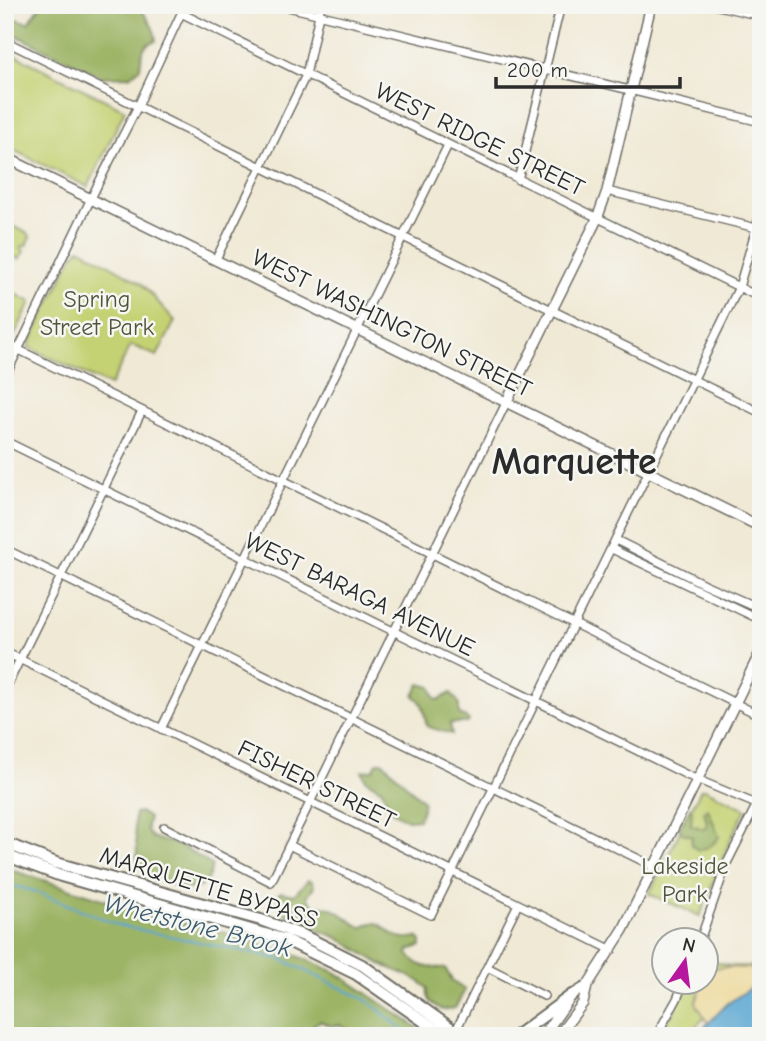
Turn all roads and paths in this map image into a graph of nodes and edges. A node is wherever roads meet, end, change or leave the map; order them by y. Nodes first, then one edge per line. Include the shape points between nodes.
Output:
1 (280, 5) edge
2 (321, 5) edge
3 (561, 5) edge
4 (651, 5) edge
5 (714, 5) edge
6 (184, 9) edge
7 (319, 15) junction
8 (761, 16) edge
9 (5, 41) edge
10 (545, 70) junction
11 (306, 75) junction
12 (631, 91) junction
13 (138, 106) junction
14 (761, 122) edge
15 (448, 145) junction
16 (5, 157) edge
17 (260, 166) junction
18 (519, 180) junction
19 (607, 191) junction
20 (91, 198) junction
21 (761, 211) edge
22 (597, 219) junction
23 (759, 229) edge
24 (404, 237) junction
25 (216, 259) junction
26 (739, 287) junction
27 (761, 298) edge
28 (552, 310) junction
29 (358, 328) junction
30 (5, 343) edge
31 (19, 349) junction
32 (5, 377) edge
33 (693, 378) junction
34 (508, 401) junction
35 (142, 411) junction
36 (761, 413) edge
37 (5, 441) edge
38 (649, 472) junction
39 (284, 481) junction
40 (103, 489) junction
41 (761, 527) edge
42 (616, 540) junction
43 (611, 549) junction
44 (5, 550) edge
45 (432, 554) junction
46 (245, 559) junction
47 (60, 577) junction
48 (761, 609) edge
49 (761, 620) edge
50 (575, 624) junction
51 (393, 632) junction
52 (202, 646) junction
53 (761, 651) edge
54 (5, 652) edge
55 (20, 659) junction
56 (5, 690) edge
57 (537, 702) junction
58 (735, 703) junction
59 (761, 716) edge
60 (350, 719) junction
61 (161, 729) junction
62 (698, 779) junction
63 (494, 789) junction
64 (761, 796) edge
65 (310, 802) junction
66 (756, 804) junction
67 (164, 827) dead end
68 (5, 843) edge
69 (289, 845) junction
70 (5, 855) edge
71 (654, 867) junction
72 (453, 871) junction
73 (517, 904) junction
74 (705, 926) edge
75 (611, 950) junction
76 (487, 967) junction
77 (587, 986) junction
78 (572, 995) junction
79 (544, 996) dead end
80 (678, 996) edge
81 (443, 1035) edge
82 (453, 1036) edge
83 (462, 1036) edge
84 (516, 1036) edge
85 (543, 1036) edge
86 (558, 1036) edge
87 (656, 1036) edge

1 - 7 street
2 - 7 street
3 - 10 street
4 - 12 main road
5 - 8 street
6 - 11 street, WEST RIDGE STREET
6 - 13 street
7 - 10 street
7 - 11 street
9 - 13 street
10 - 12 street
10 - 18 street
11 - 15 street, WEST RIDGE STREET
11 - 17 street
12 - 14 street
12 - 19 main road
13 - 17 street
13 - 20 street
15 - 18 street, WEST RIDGE STREET
15 - 24 street
16 - 20 main road, WEST WASHINGTON STREET
17 - 24 street
17 - 25 street
18 - 22 street, WEST RIDGE STREET
19 - 22 main road
19 - 23 street
20 - 25 main road, WEST WASHINGTON STREET
20 - 31 street
21 - 23 street
22 - 26 street, WEST RIDGE STREET
22 - 28 main road
23 - 26 street
24 - 28 street
24 - 29 street
25 - 29 main road, WEST WASHINGTON STREET
26 - 27 street, WEST RIDGE STREET
26 - 33 street
28 - 33 street
28 - 34 main road
29 - 34 main road, WEST WASHINGTON STREET
29 - 39 street
30 - 31 street
31 - 32 street
31 - 35 street
33 - 36 street
33 - 38 street
34 - 38 main road, WEST WASHINGTON STREET
34 - 45 street
35 - 39 street
35 - 40 street
37 - 40 street, WEST BARAGA AVENUE
38 - 41 main road, WEST WASHINGTON STREET
38 - 42 street
39 - 45 street
39 - 46 street
40 - 46 street, WEST BARAGA AVENUE
40 - 47 street
42 - 43 street
42 - 48 street
43 - 49 street
43 - 50 street
44 - 47 street
45 - 50 street
45 - 51 street
46 - 51 street, WEST BARAGA AVENUE
46 - 52 street
47 - 52 street
47 - 55 street
50 - 57 street
50 - 58 street
51 - 57 street, WEST BARAGA AVENUE
51 - 60 street
52 - 60 street
52 - 61 street
53 - 58 main road
54 - 55 street, FISHER STREET
55 - 56 street
55 - 61 street, FISHER STREET
57 - 62 street, WEST BARAGA AVENUE
57 - 63 street
58 - 59 street
58 - 62 main road
60 - 63 street
60 - 65 street
61 - 65 street, FISHER STREET
62 - 66 street, WEST BARAGA AVENUE
62 - 71 main road
63 - 71 street
63 - 72 street
64 - 66 street
65 - 69 street
65 - 72 street, FISHER STREET
66 - 74 street via 727,863
67 - 69 street via 271,882
68 - 83 highway, MARQUETTE BYPASS via 56,863 304,936 371,971
69 - 72 street via 431,915
70 - 81 highway, MARQUETTE BYPASS via 61,876 286,940 356,974
71 - 75 main road
72 - 73 street, FISHER STREET
73 - 75 street, FISHER STREET
73 - 76 street
75 - 77 main road
76 - 79 street
76 - 82 street, bridge
77 - 78 main road
77 - 86 main road via 583,1003
78 - 84 highway
78 - 85 main road
80 - 87 street

